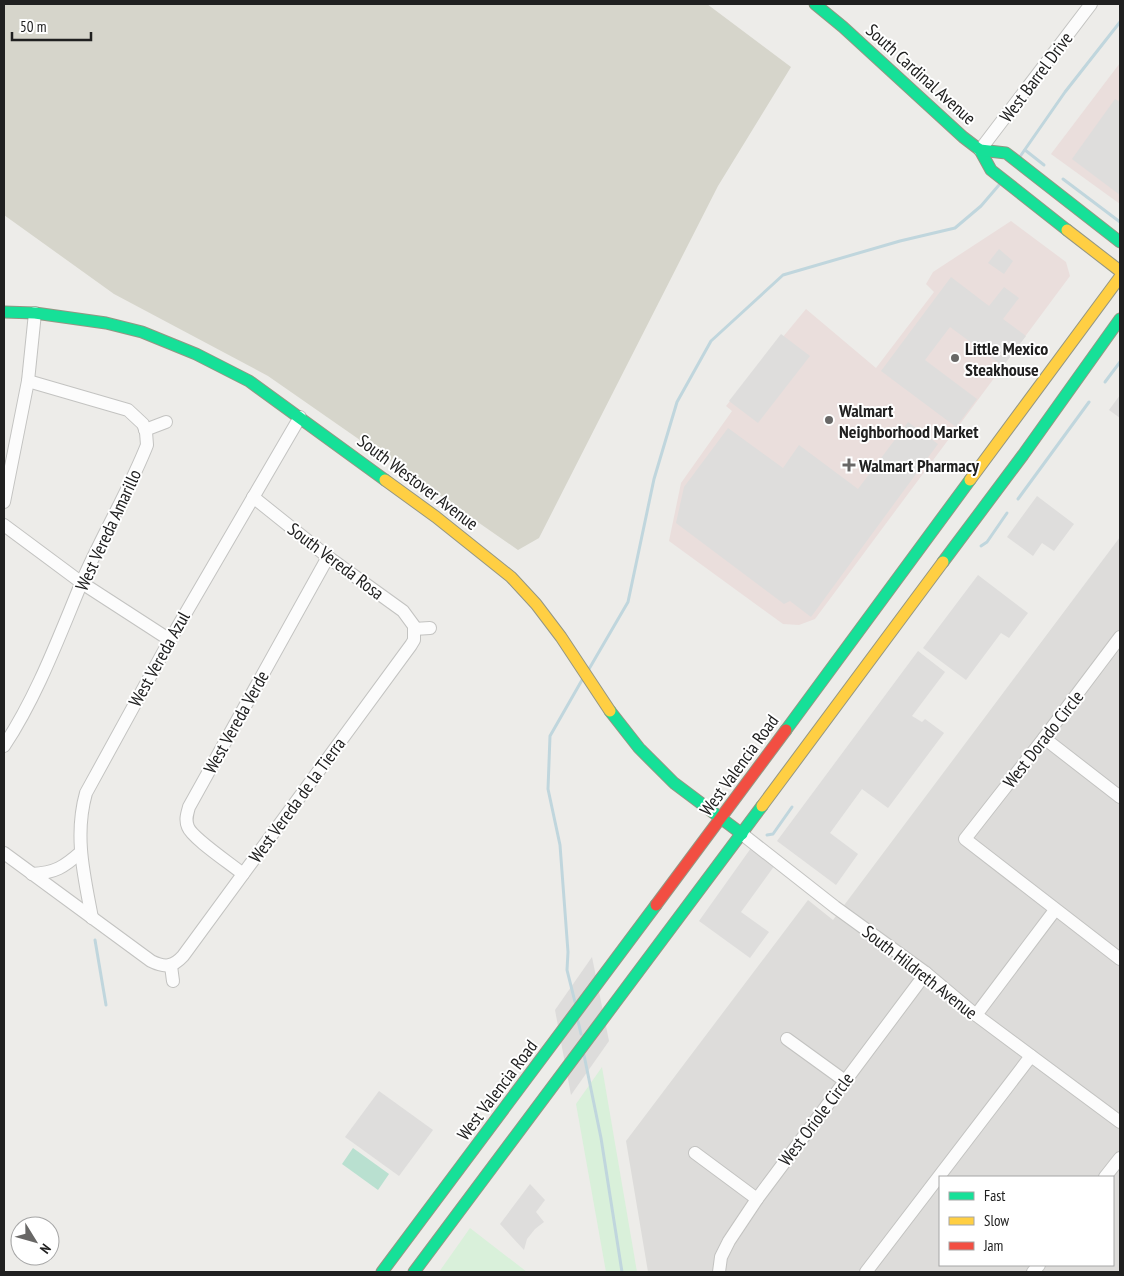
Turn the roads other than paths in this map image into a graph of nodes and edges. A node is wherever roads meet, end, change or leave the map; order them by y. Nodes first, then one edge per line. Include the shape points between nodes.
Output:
1 (816, 4) edge
2 (1092, 4) edge
3 (980, 150) junction
4 (1120, 242) edge
5 (1120, 272) edge
6 (1120, 276) edge
7 (4, 312) edge
8 (36, 312) junction
9 (1120, 319) edge
10 (28, 380) junction
11 (300, 417) junction
12 (166, 422) dead end
13 (146, 430) junction
14 (252, 497) junction
15 (4, 502) edge
16 (4, 525) edge
17 (937, 548) junction
18 (328, 556) junction
19 (82, 583) junction
20 (430, 628) dead end
21 (414, 629) junction
22 (1120, 637) edge
23 (170, 640) junction
24 (1044, 738) junction
25 (4, 746) edge
26 (1120, 797) edge
27 (721, 818) junction
28 (742, 834) junction
29 (81, 852) junction
30 (4, 854) edge
31 (32, 874) junction
32 (243, 874) junction
33 (1055, 910) junction
34 (92, 918) junction
35 (1120, 959) edge
36 (171, 966) junction
37 (926, 973) junction
38 (173, 981) dead end
39 (976, 1016) junction
40 (787, 1039) dead end
41 (1031, 1056) junction
42 (845, 1081) junction
43 (1120, 1122) edge
44 (696, 1153) dead end
45 (1120, 1158) edge
46 (939, 1176) edge
47 (939, 1176) edge
48 (1106, 1176) edge
49 (758, 1198) junction
50 (382, 1272) edge
51 (414, 1272) edge
52 (719, 1272) edge
53 (866, 1272) edge

1 - 3 main road, South Cardinal Avenue
2 - 3 street, West Barrel Drive
3 - 4 main road, South Cardinal Avenue via 1006,154
3 - 5 main road, South Cardinal Avenue via 993,171
6 - 17 main road, West Valencia Road
7 - 8 main road, South Westover Avenue
8 - 10 street
8 - 11 main road, South Westover Avenue via 142,332 249,381
9 - 17 main road, West Valencia Road
10 - 13 street via 128,410
10 - 15 street
11 - 14 street, West Vereda Azul
11 - 27 main road, South Westover Avenue via 495,563 525,592 561,636 639,748 667,776
12 - 13 street
13 - 19 street, West Vereda Amarillo via 147,445 143,455
14 - 18 street, South Vereda Rosa
14 - 23 street, West Vereda Azul
16 - 19 street
17 - 27 main road, West Valencia Road
17 - 28 main road, West Valencia Road
18 - 21 street, South Vereda Rosa via 403,611
18 - 32 street, West Vereda Verde via 187,813 191,833
19 - 23 street
19 - 25 street, West Vereda Amarillo via 41,678
20 - 21 street
21 - 32 street, West Vereda de la Tierra via 411,645
22 - 24 street, West Dorado Circle
23 - 29 street, West Vereda Azul via 86,793 79,829
24 - 26 street
24 - 33 street, West Dorado Circle via 965,839
27 - 28 main road, South Hildreth Avenue
27 - 50 main road, West Valencia Road
28 - 37 street, South Hildreth Avenue
28 - 51 main road, West Valencia Road
29 - 31 street via 57,871
29 - 34 street, West Vereda Azul
30 - 31 street
31 - 34 street
32 - 36 street, West Vereda de la Tierra via 183,956
33 - 35 street
33 - 39 street
34 - 36 street via 151,962
36 - 38 street
37 - 39 street, South Hildreth Avenue
37 - 42 street, West Oriole Circle
39 - 41 street, South Hildreth Avenue
40 - 42 street
41 - 43 street, South Hildreth Avenue
41 - 47 street
42 - 49 street, West Oriole Circle
44 - 49 street
45 - 48 street
46 - 53 street
49 - 52 street, West Oriole Circle via 729,1240 721,1257

